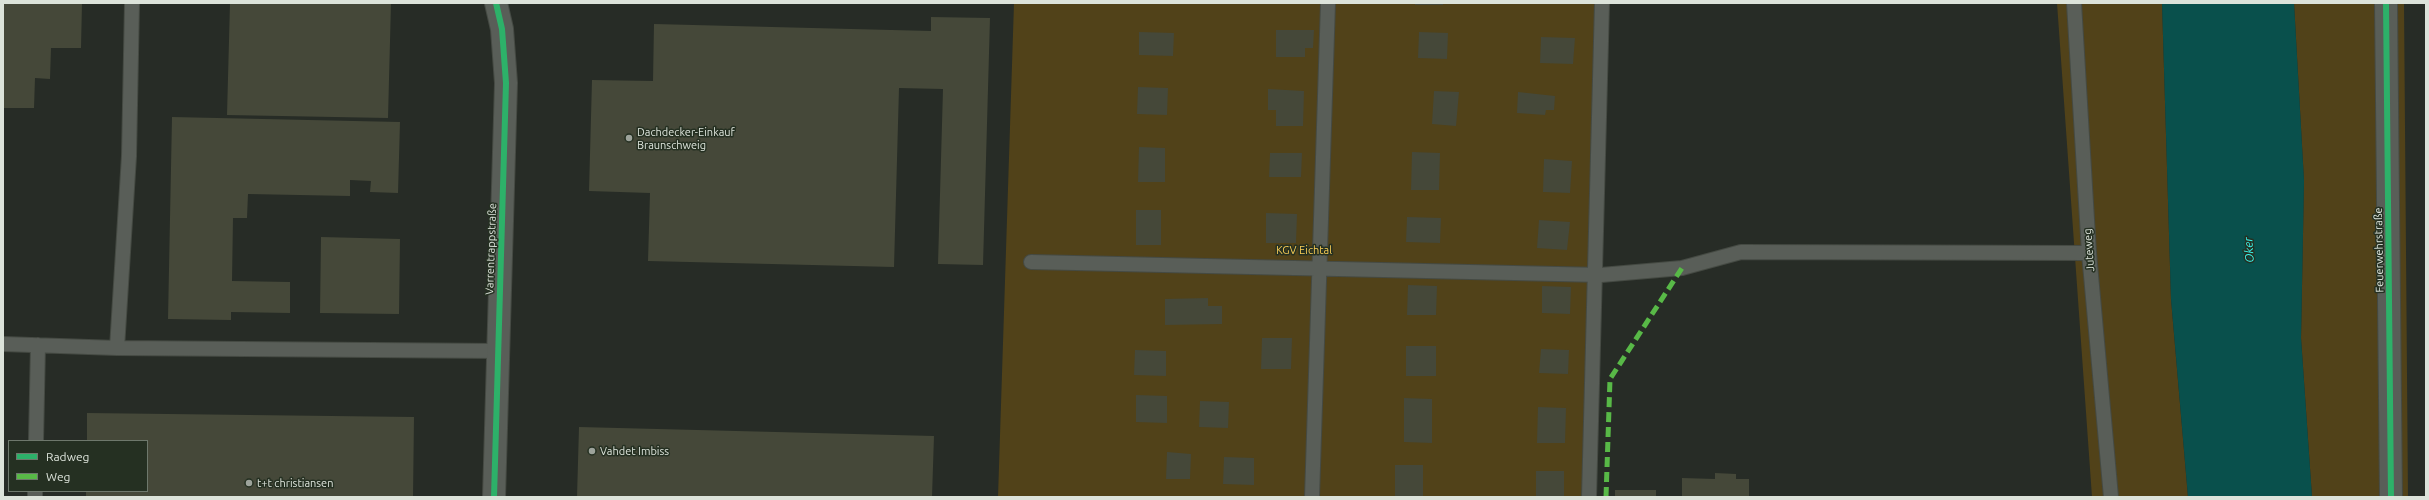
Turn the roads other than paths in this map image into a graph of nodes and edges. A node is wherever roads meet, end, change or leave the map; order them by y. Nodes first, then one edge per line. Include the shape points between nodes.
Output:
1 (132, 3) edge
2 (496, 3) edge
3 (1328, 3) edge
4 (1602, 3) edge
5 (2074, 3) edge
6 (2386, 3) edge
7 (2089, 253) junction
8 (1030, 262) dead end
9 (1320, 268) junction
10 (1595, 275) junction
11 (3, 344) edge
12 (38, 345) junction
13 (117, 348) junction
14 (498, 351) junction
15 (36, 440) edge
16 (494, 497) edge
17 (1312, 497) edge
18 (1589, 497) edge
19 (2111, 497) edge
20 (2391, 497) edge

1 - 13 lane via 129,156
2 - 14 street, Varrentrappstraße via 502,29 506,83
3 - 9 lane
4 - 10 lane
5 - 7 lane, Juteweg
6 - 20 street, Feuerwehrstraße
7 - 10 lane via 1741,252 1682,268
7 - 19 lane, Juteweg
8 - 9 lane
9 - 10 lane
9 - 17 lane
10 - 18 lane
11 - 12 lane
12 - 13 lane
12 - 15 lane
13 - 14 lane
14 - 16 street, Varrentrappstraße

